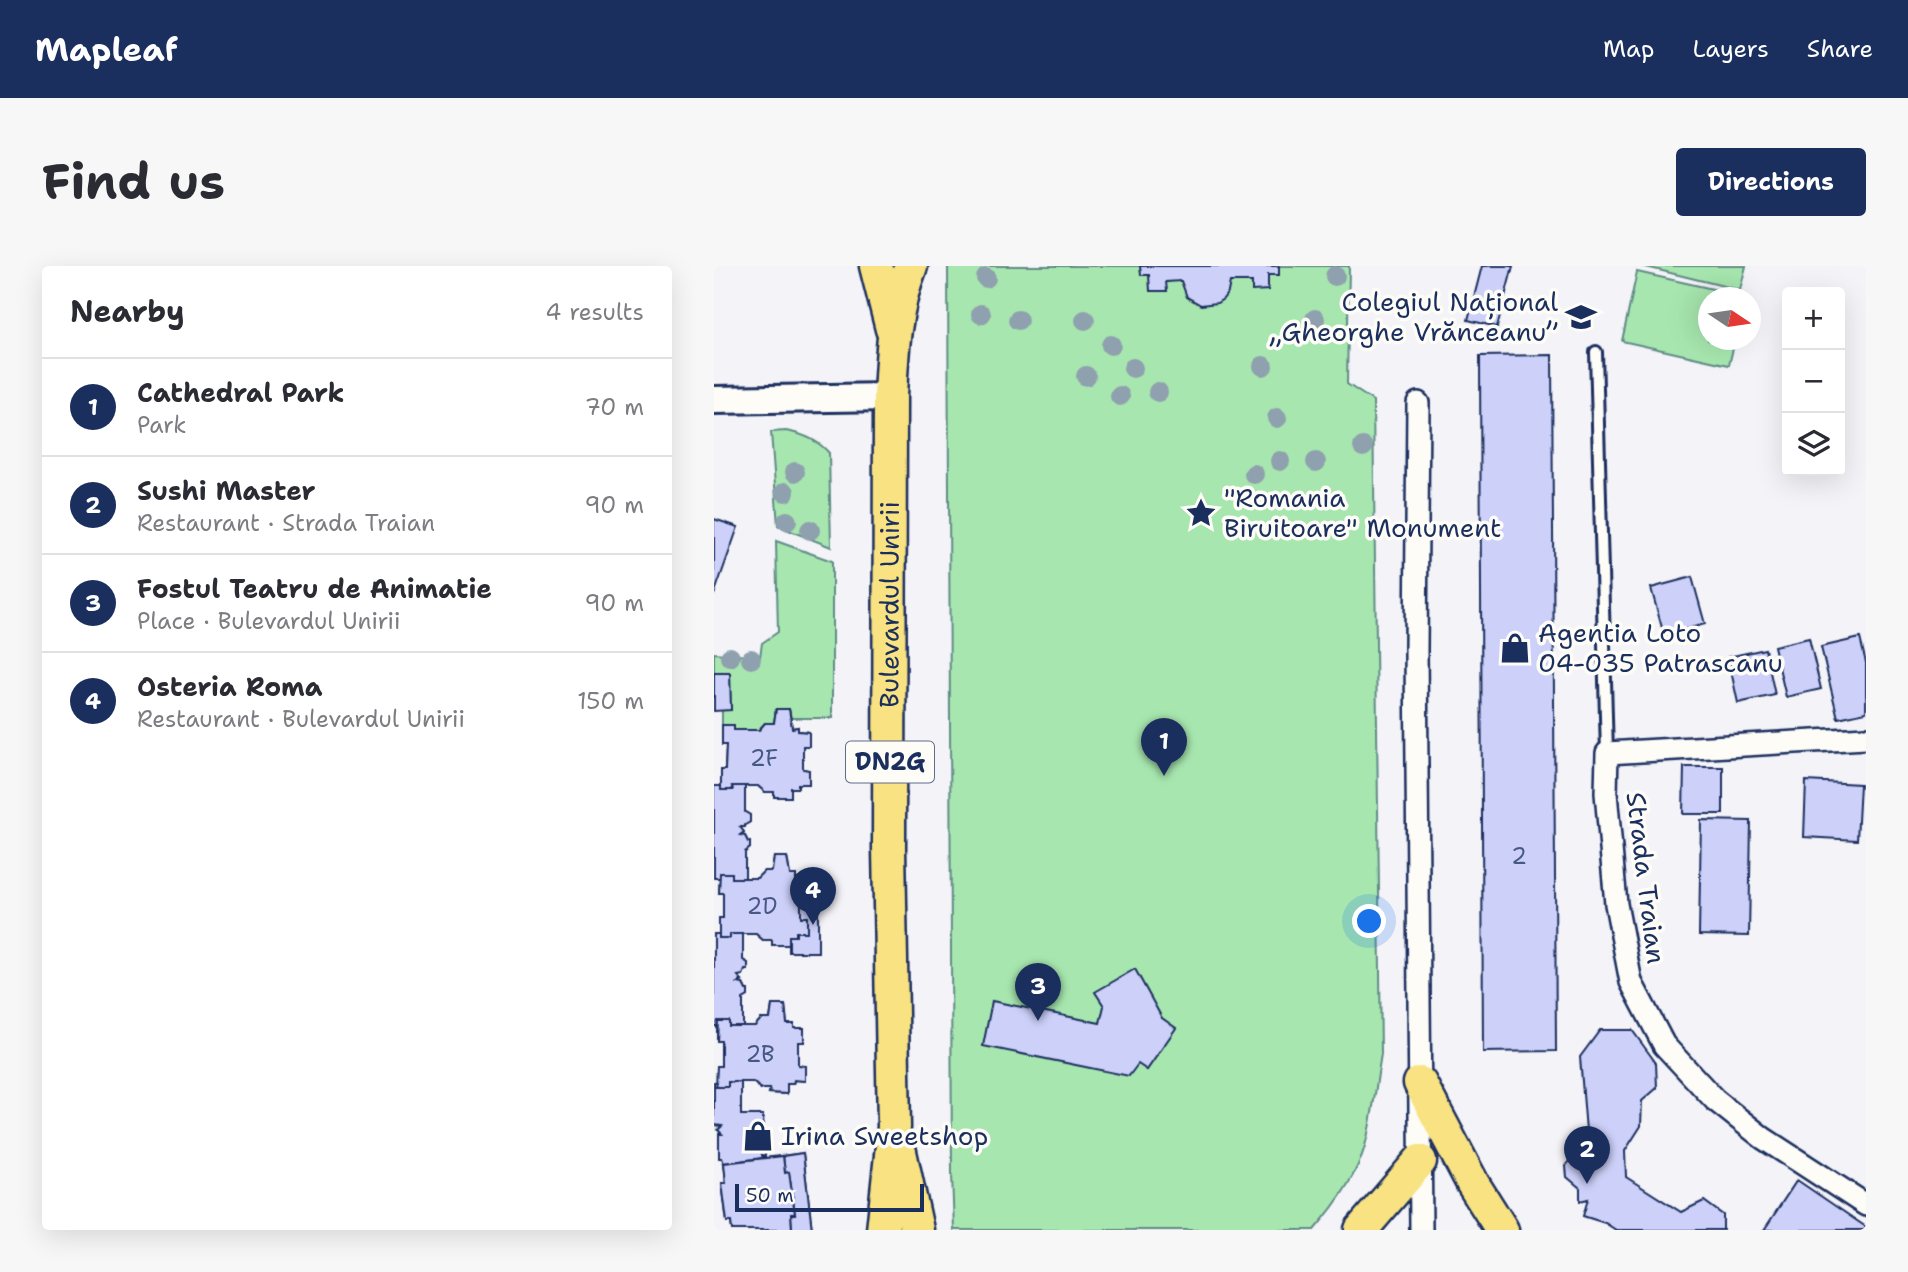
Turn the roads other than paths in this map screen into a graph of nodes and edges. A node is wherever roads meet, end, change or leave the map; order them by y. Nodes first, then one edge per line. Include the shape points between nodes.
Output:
1 (876, 266) edge
2 (911, 266) edge
3 (893, 335) junction
4 (1596, 352) dead end
5 (890, 397) junction
6 (714, 400) edge
7 (1418, 403) dead end
8 (1866, 738) edge
9 (1607, 753) junction
10 (1420, 1083) junction
11 (894, 1127) junction
12 (1420, 1161) junction
13 (1866, 1205) edge
14 (883, 1230) edge
15 (917, 1230) edge
16 (1361, 1230) edge
17 (1421, 1230) edge
18 (1502, 1230) edge

1 - 3 main road, Bulevardul Unirii / DN2G
2 - 3 main road, Bulevardul Unirii / DN2G
3 - 5 main road, Bulevardul Unirii / DN2G
4 - 9 lane
5 - 6 street
5 - 11 main road, Bulevardul Unirii / DN2G
7 - 10 street
8 - 9 street
9 - 13 street, Strada Traian via 1616,904 1631,982 1664,1045 1763,1138
10 - 12 street
10 - 18 main road
11 - 14 main road, Bulevardul Unirii / DN2G
11 - 15 main road, Bulevardul Unirii / DN2G
12 - 16 main road
12 - 17 street

